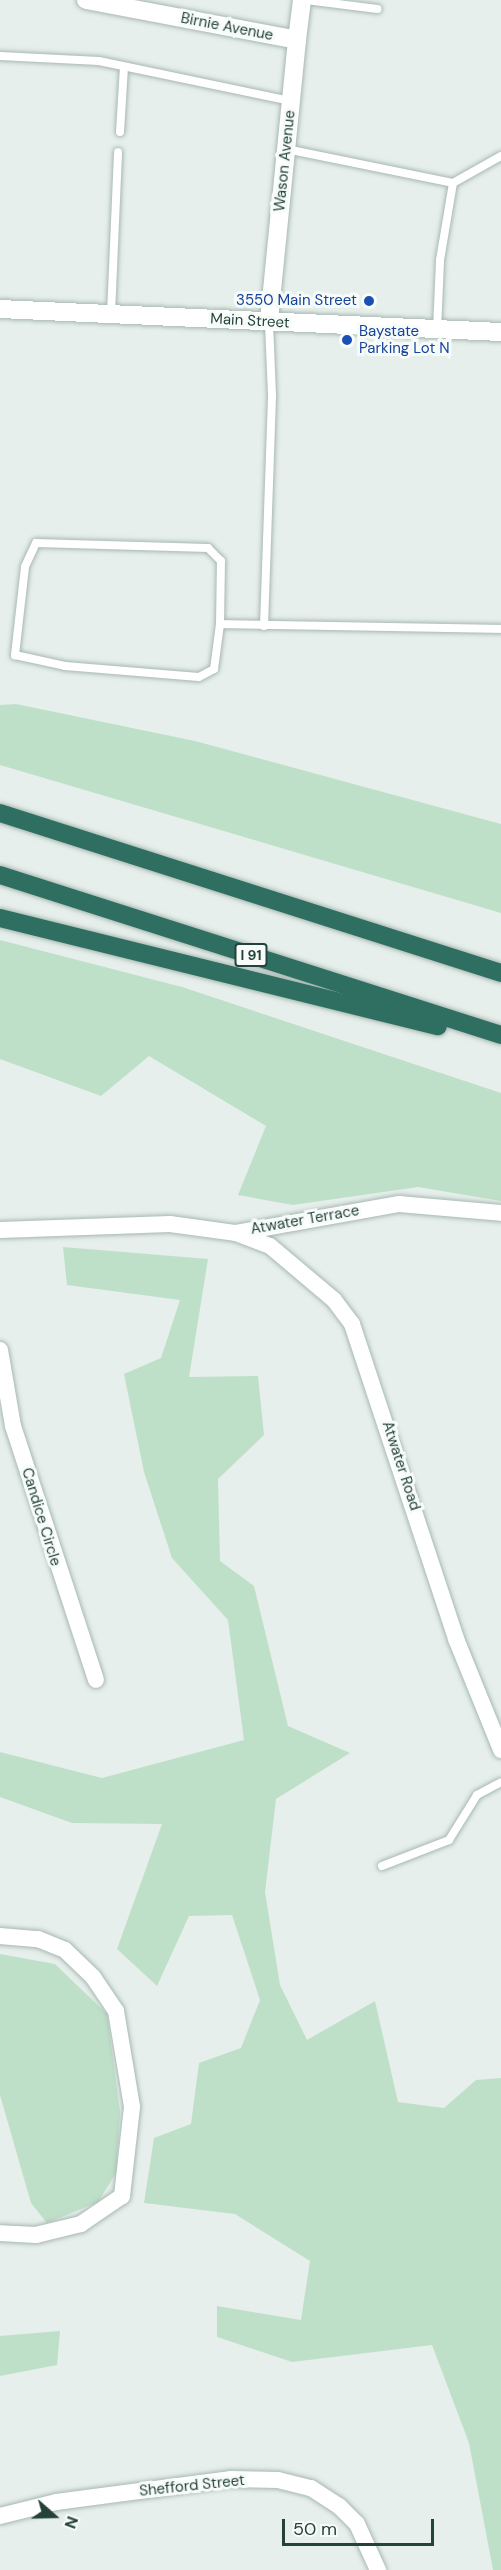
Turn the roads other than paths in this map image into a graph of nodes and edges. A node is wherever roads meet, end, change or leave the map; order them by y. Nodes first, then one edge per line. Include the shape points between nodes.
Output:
1 (86, 0) edge
2 (304, 0) edge
3 (376, 9) dead end
4 (297, 40) junction
5 (0, 56) edge
6 (124, 67) junction
7 (291, 101) junction
8 (120, 132) dead end
9 (286, 149) junction
10 (118, 152) dead end
11 (501, 156) edge
12 (453, 183) junction
13 (0, 309) edge
14 (111, 314) junction
15 (269, 322) junction
16 (437, 330) junction
17 (501, 332) edge
18 (220, 624) junction
19 (264, 626) junction
20 (501, 629) edge
21 (0, 813) edge
22 (0, 875) edge
23 (0, 918) edge
24 (501, 973) edge
25 (501, 1035) edge
26 (501, 1042) edge
27 (501, 1213) edge
28 (0, 1230) edge
29 (236, 1233) junction
30 (0, 1350) edge
31 (96, 1680) dead end
32 (501, 1750) edge
33 (501, 1782) edge
34 (382, 1866) dead end
35 (0, 1936) edge
36 (0, 2233) edge
37 (0, 2516) edge
38 (378, 2570) edge

1 - 4 main road, Birnie Avenue
2 - 3 lane
2 - 4 main road, Wason Avenue
4 - 7 main road, Wason Avenue
5 - 6 lane
6 - 7 lane
6 - 8 lane
7 - 9 main road, Wason Avenue
9 - 12 lane
9 - 15 main road, Wason Avenue
10 - 14 lane
11 - 12 lane
12 - 16 lane via 440,260
13 - 14 main road, Main Street
14 - 15 main road, Main Street
15 - 16 main road, Main Street
15 - 19 lane via 272,394
16 - 17 main road, Main Street
18 - 18 lane via 221,561 208,548 36,543 25,567 15,655 65,666 199,677 214,669
18 - 19 lane
19 - 20 lane
21 - 24 highway
22 - 25 highway, I 91
23 - 26 highway
27 - 29 street, Atwater Terrace via 399,1204
28 - 29 street, Atwater Terrace via 170,1224
29 - 32 street, Atwater Road via 278,1252 334,1300 352,1324 456,1639
30 - 31 street, Candice Circle via 13,1426
33 - 34 lane via 477,1795 449,1840
35 - 36 street via 38,1940 65,1950 93,1977 116,2011 132,2107 122,2196 81,2224 36,2235
37 - 38 street, Shefford Street via 56,2502 219,2481 278,2480 310,2488 339,2506 357,2524

